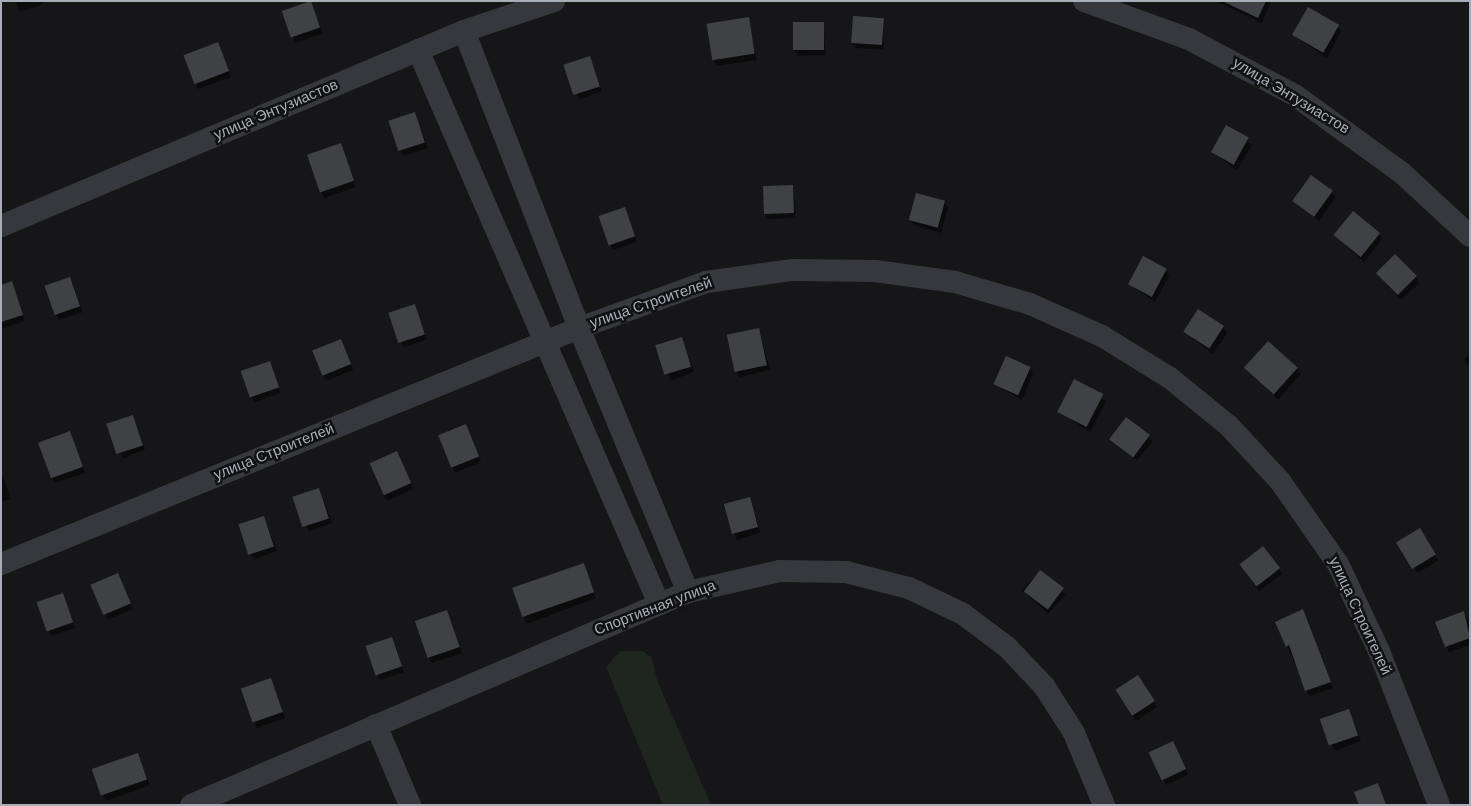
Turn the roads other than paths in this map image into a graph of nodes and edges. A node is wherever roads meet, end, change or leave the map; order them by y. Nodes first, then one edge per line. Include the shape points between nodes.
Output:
1 (554, 1) edge
2 (1084, 1) edge
3 (464, 31) junction
4 (418, 50) junction
5 (1, 226) edge
6 (1470, 236) edge
7 (579, 328) junction
8 (546, 341) junction
9 (1, 564) edge
10 (688, 592) junction
11 (659, 604) junction
12 (376, 725) junction
13 (191, 805) edge
14 (410, 805) edge
15 (1104, 805) edge
16 (1439, 805) edge

1 - 3 street, улица Энтузиастов
2 - 6 street, улица Энтузиастов via 1189,39 1296,96 1402,172
3 - 4 street, улица Энтузиастов
3 - 7 street
4 - 5 street, улица Энтузиастов
4 - 8 street
7 - 8 street, улица Строителей
7 - 10 street
7 - 16 street, улица Строителей via 706,282 793,270 875,271 983,291 1030,304 1102,336 1178,384 1229,426 1280,481 1338,564 1379,651
8 - 9 street, улица Строителей
8 - 11 street
10 - 11 street, Спортивная улица
10 - 15 street, Спортивная улица via 780,571 846,572 909,588 963,614 1007,647 1044,686 1074,733
11 - 12 street, Спортивная улица
12 - 13 street, Спортивная улица
12 - 14 street

